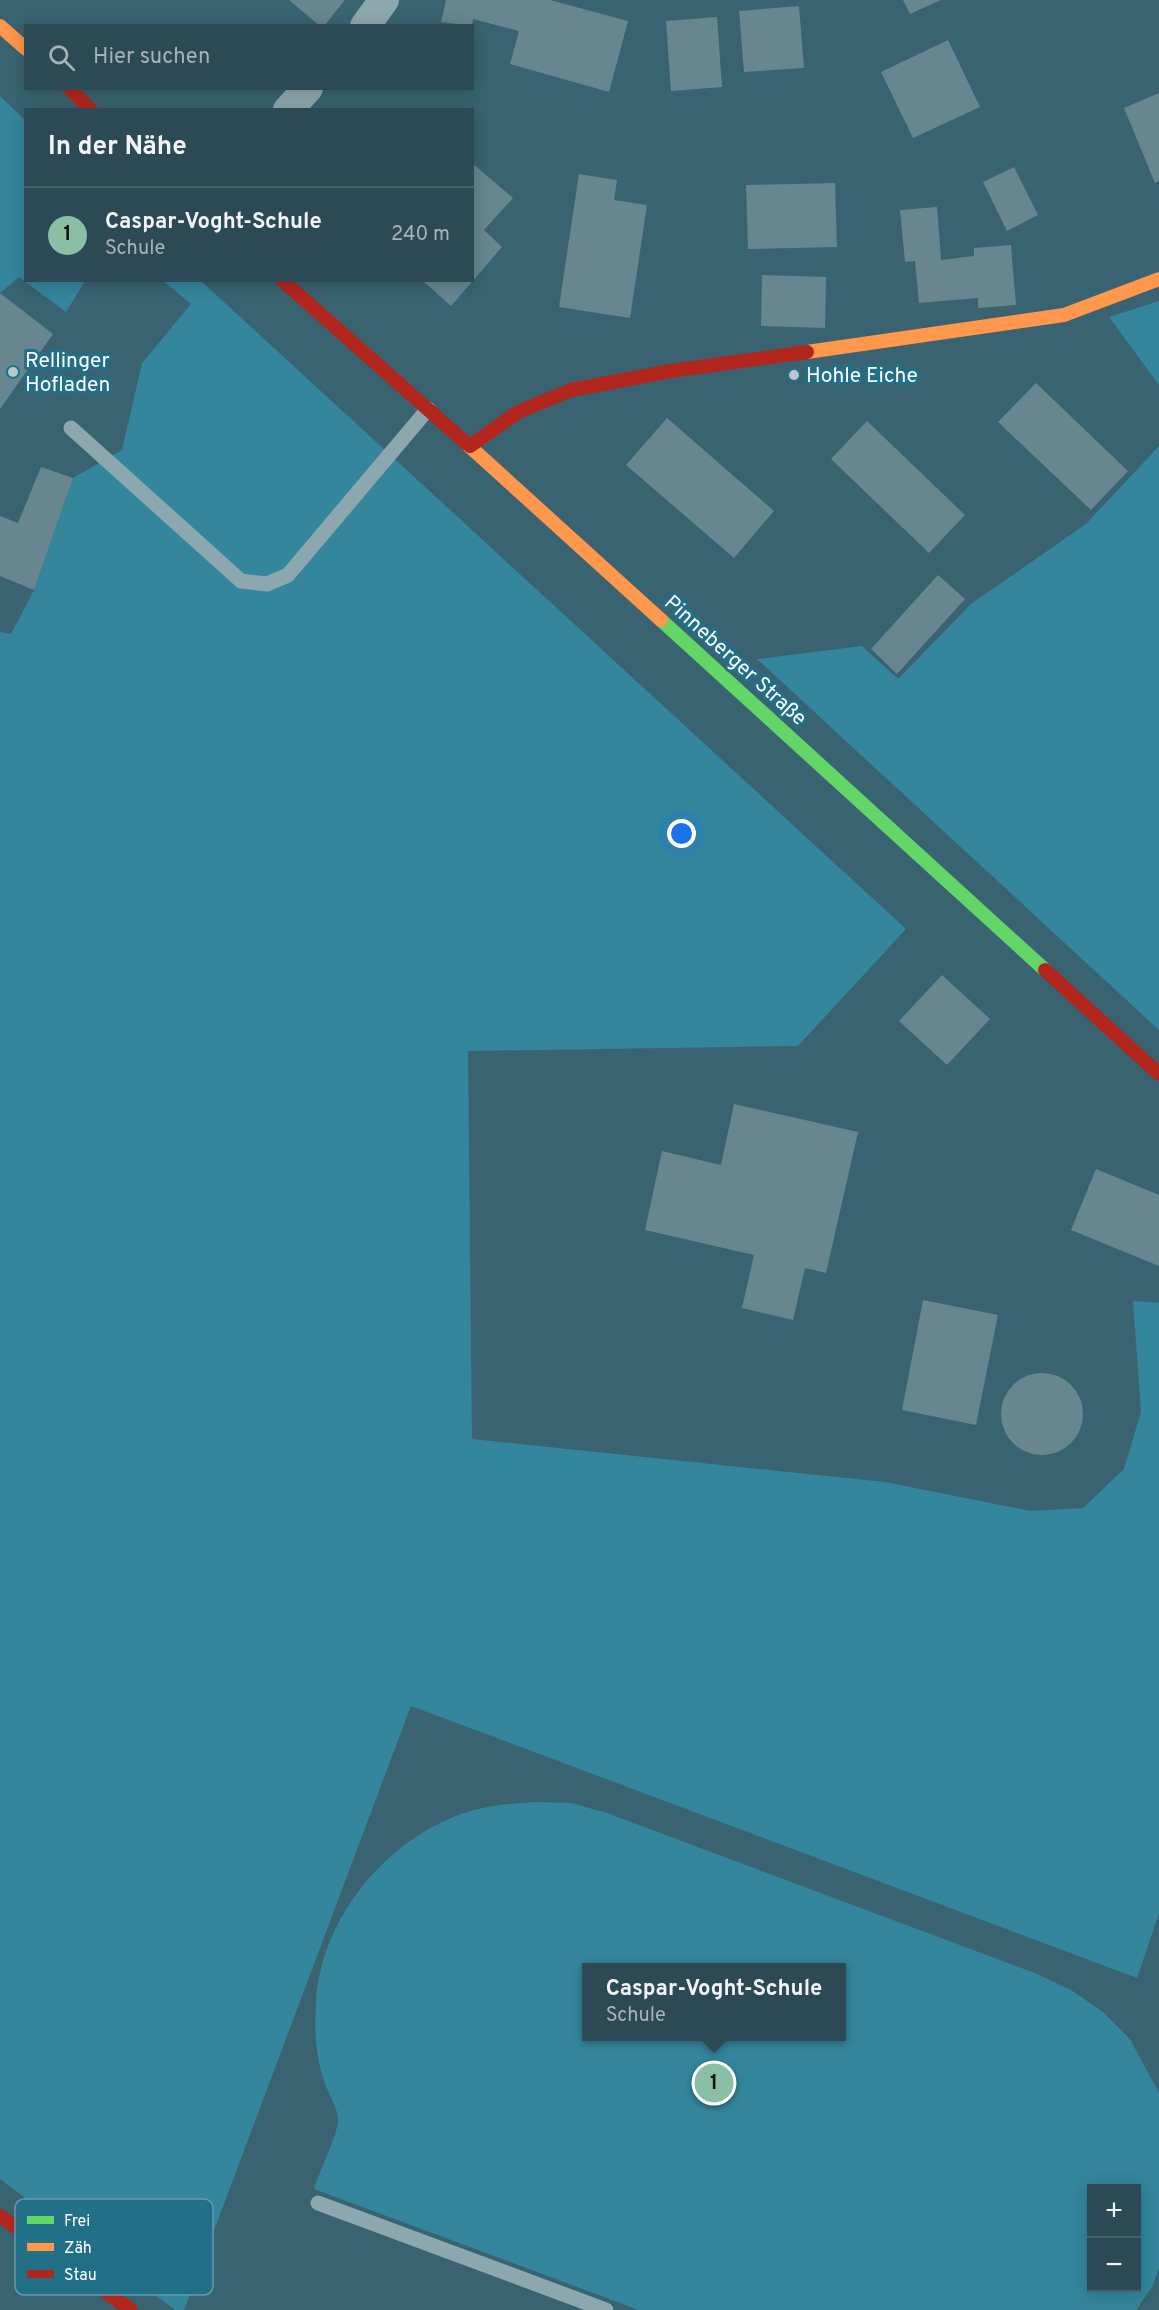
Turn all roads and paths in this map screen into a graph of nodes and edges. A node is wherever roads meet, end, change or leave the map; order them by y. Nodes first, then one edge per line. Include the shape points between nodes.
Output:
1 (384, 0) edge
2 (366, 24) edge
3 (0, 26) edge
4 (24, 47) edge
5 (71, 90) edge
6 (306, 90) edge
7 (90, 108) edge
8 (290, 108) edge
9 (1159, 279) edge
10 (284, 282) edge
11 (428, 409) junction
12 (71, 428) dead end
13 (470, 446) junction
14 (1159, 1074) edge
15 (318, 2203) dead end
16 (0, 2216) edge
17 (15, 2227) edge
18 (110, 2295) edge
19 (131, 2310) edge
20 (606, 2310) edge

1 - 2 street
3 - 4 main road
5 - 7 main road
6 - 8 street
9 - 13 main road via 1064,315 671,371 571,390 518,412
10 - 11 main road, Pinneberger Straße
11 - 12 lane via 288,575 267,584 240,581
11 - 13 main road, Pinneberger Straße
13 - 14 main road, Pinneberger Straße
15 - 20 lane
16 - 17 main road
18 - 19 main road

